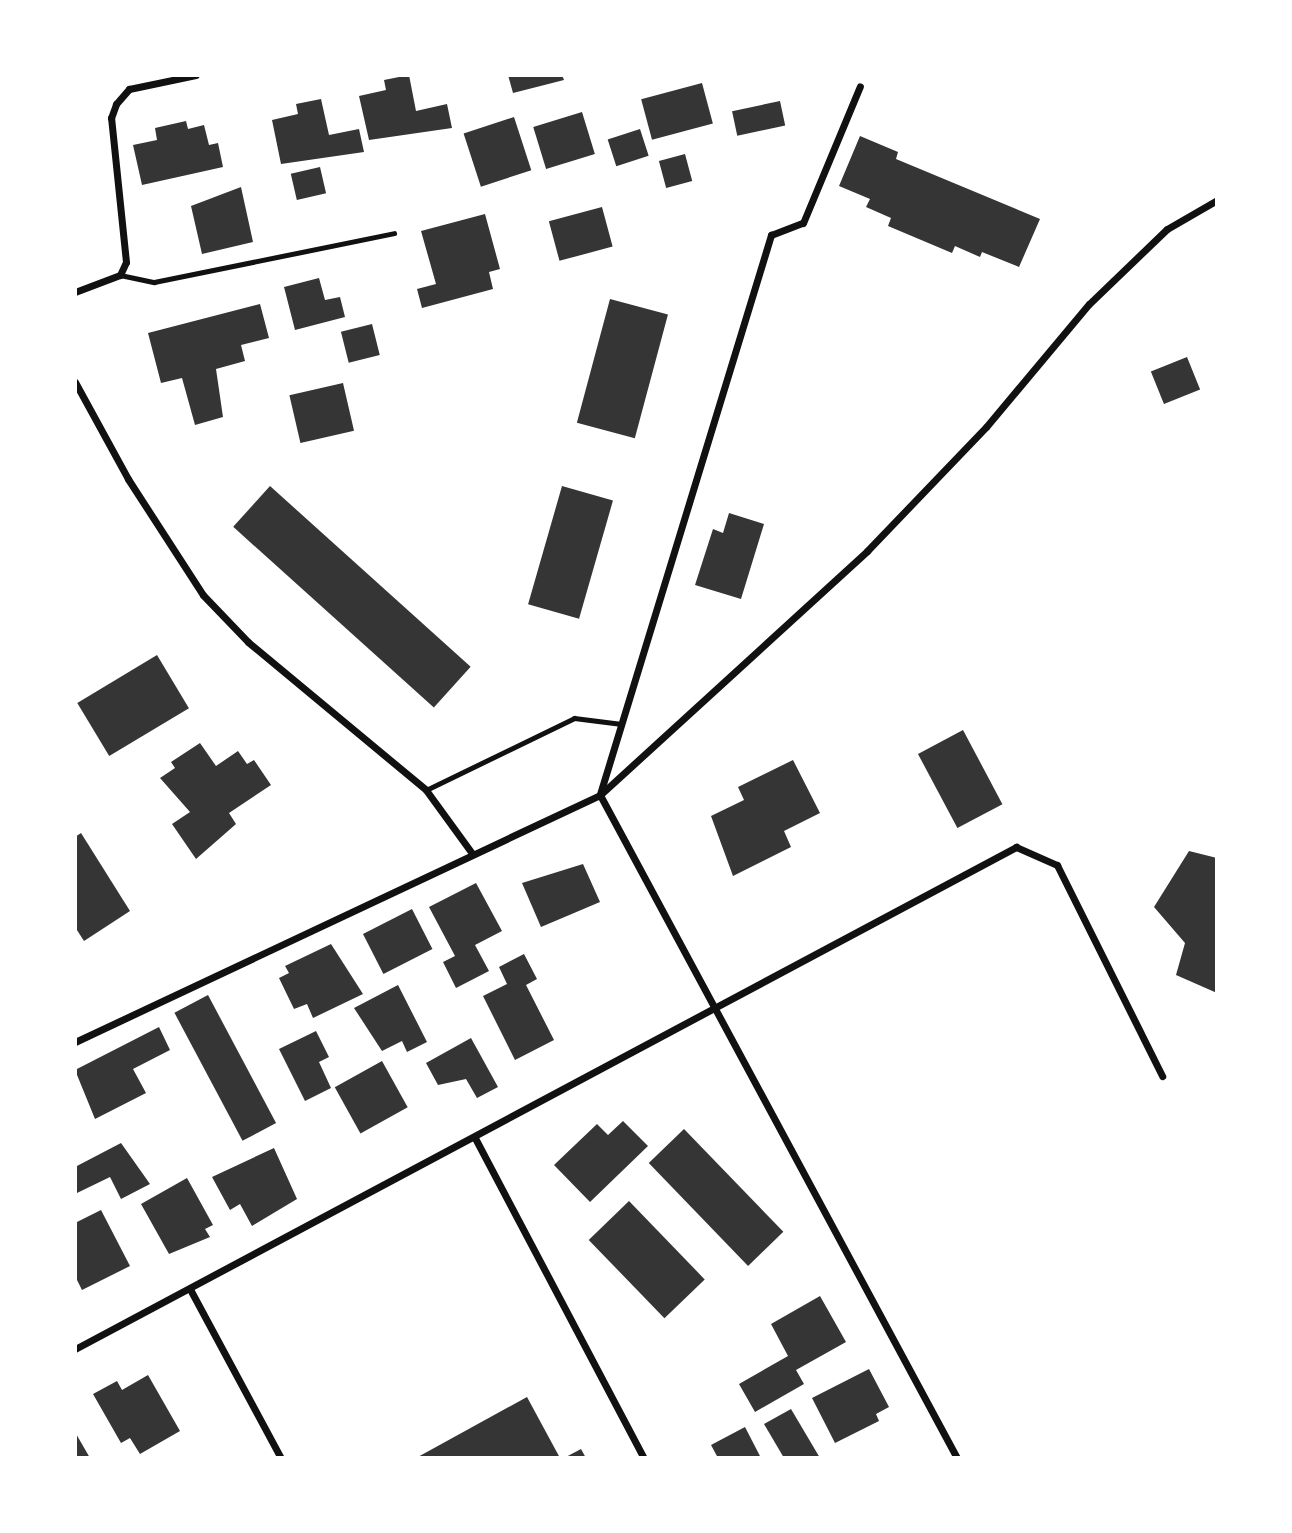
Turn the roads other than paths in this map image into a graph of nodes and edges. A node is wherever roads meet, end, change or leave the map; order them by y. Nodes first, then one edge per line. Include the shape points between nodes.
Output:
1 (195, 75) edge
2 (860, 86) dead end
3 (1217, 200) edge
4 (394, 233) dead end
5 (120, 275) junction
6 (75, 292) edge
7 (75, 382) edge
8 (622, 724) junction
9 (426, 790) junction
10 (600, 795) junction
11 (471, 852) junction
12 (716, 1008) junction
13 (75, 1042) edge
14 (1162, 1076) dead end
15 (475, 1138) junction
16 (191, 1291) junction
17 (75, 1349) edge
18 (281, 1458) edge
19 (644, 1458) edge
20 (957, 1458) edge

1 - 5 street via 129,89 111,118 128,251
2 - 8 street via 803,223 771,235
3 - 10 street via 1167,229 1098,295 986,427 867,551
4 - 5 lane via 154,282
5 - 6 street
7 - 9 street via 128,479 203,595 248,642
8 - 9 lane via 574,718
8 - 10 street
9 - 11 street
10 - 11 street
10 - 12 street
11 - 13 street
12 - 14 street via 1016,847 1057,865
12 - 15 street
12 - 20 street
15 - 16 street
15 - 19 street
16 - 17 street
16 - 18 street

